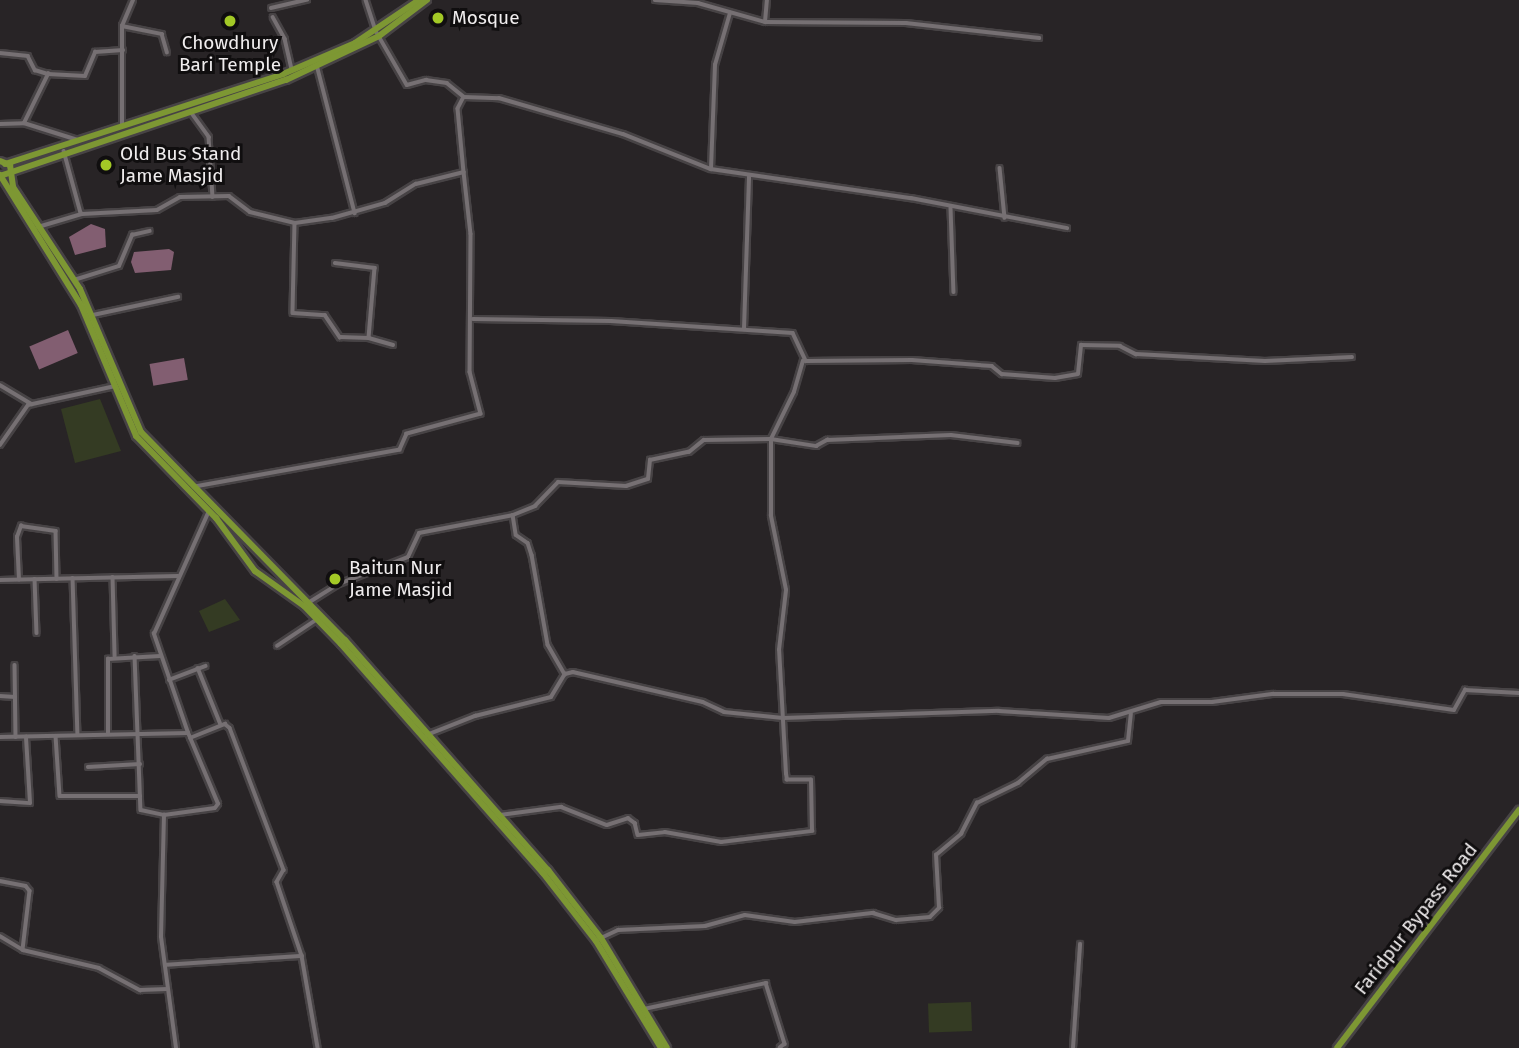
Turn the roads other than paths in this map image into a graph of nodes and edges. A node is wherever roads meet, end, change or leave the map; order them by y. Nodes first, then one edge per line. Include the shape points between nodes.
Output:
1 (132, 0) edge
2 (307, 0) edge
3 (366, 0) edge
4 (419, 0) edge
5 (427, 0) edge
6 (655, 0) edge
7 (767, 0) edge
8 (271, 8) dead end
9 (730, 13) junction
10 (272, 17) dead end
11 (765, 22) junction
12 (122, 26) junction
13 (378, 33) junction
14 (1039, 37) dead end
15 (123, 50) junction
16 (167, 51) dead end
17 (0, 53) edge
18 (316, 63) junction
19 (292, 70) junction
20 (48, 74) junction
21 (278, 79) junction
22 (464, 97) junction
23 (189, 108) junction
24 (24, 123) junction
25 (0, 124) edge
26 (123, 129) junction
27 (78, 140) junction
28 (64, 151) junction
29 (49, 153) junction
30 (0, 163) edge
31 (11, 167) junction
32 (1000, 168) dead end
33 (711, 169) junction
34 (464, 172) junction
35 (0, 175) edge
36 (748, 176) junction
37 (3, 186) edge
38 (213, 197) junction
39 (951, 208) junction
40 (355, 213) junction
41 (82, 214) junction
42 (1005, 218) junction
43 (295, 223) junction
44 (1067, 228) dead end
45 (35, 229) junction
46 (150, 231) dead end
47 (335, 263) dead end
48 (74, 280) junction
49 (954, 292) dead end
50 (178, 297) dead end
51 (93, 315) junction
52 (473, 319) junction
53 (744, 329) junction
54 (369, 338) junction
55 (393, 345) dead end
56 (1352, 356) dead end
57 (803, 361) junction
58 (118, 384) junction
59 (0, 385) edge
60 (32, 404) junction
61 (771, 439) junction
62 (1, 441) edge
63 (1018, 443) dead end
64 (192, 489) junction
65 (211, 509) junction
66 (513, 515) junction
67 (178, 576) junction
68 (113, 577) junction
69 (73, 578) junction
70 (35, 579) junction
71 (57, 579) junction
72 (0, 580) edge
73 (19, 580) junction
74 (308, 603) junction
75 (315, 615) junction
76 (37, 633) dead end
77 (277, 646) dead end
78 (115, 656) junction
79 (135, 656) junction
80 (160, 656) junction
81 (16, 665) dead end
82 (205, 666) dead end
83 (198, 668) junction
84 (565, 674) junction
85 (169, 680) junction
86 (1519, 693) edge
87 (0, 696) edge
88 (16, 697) junction
89 (1132, 714) junction
90 (783, 718) junction
91 (221, 725) junction
92 (108, 734) junction
93 (138, 734) junction
94 (78, 735) junction
95 (189, 735) junction
96 (56, 736) junction
97 (0, 737) edge
98 (16, 737) junction
99 (26, 737) junction
100 (425, 737) junction
101 (139, 764) junction
102 (88, 767) dead end
103 (466, 782) junction
104 (140, 796) junction
105 (0, 801) edge
106 (1519, 810) edge
107 (164, 815) junction
108 (500, 815) junction
109 (546, 871) junction
110 (0, 881) edge
111 (0, 936) edge
112 (598, 939) junction
113 (1080, 944) dead end
114 (23, 950) junction
115 (302, 956) junction
116 (165, 965) junction
117 (620, 975) junction
118 (167, 989) junction
119 (644, 1009) junction
120 (176, 1048) edge
121 (318, 1048) edge
122 (661, 1048) edge
123 (667, 1048) edge
124 (780, 1048) edge
125 (1073, 1048) edge
126 (1337, 1048) edge

1 - 12 street
2 - 8 street
3 - 13 street
4 - 13 highway
5 - 13 highway
6 - 9 street via 698,3
7 - 11 street
9 - 11 street
9 - 33 street via 715,65
10 - 19 street via 285,39
11 - 14 street via 924,24
12 - 15 street
12 - 16 street via 162,34
13 - 18 highway
13 - 22 street via 405,84 436,80
15 - 20 street via 95,52 85,76
15 - 26 street
17 - 20 street via 28,56 35,70
18 - 19 highway
18 - 21 highway
18 - 40 street
19 - 21 highway
20 - 24 street
21 - 23 highway
22 - 33 street via 499,98 623,134
22 - 34 street via 458,109
23 - 26 highway
23 - 38 street via 209,137
24 - 25 street
24 - 27 street
26 - 27 highway
26 - 28 highway
27 - 29 highway
28 - 29 highway
28 - 41 street
29 - 31 highway
30 - 31 highway
31 - 35 highway
31 - 45 highway via 13,187
32 - 42 street
33 - 36 street
34 - 40 street via 416,184 385,203
34 - 52 street
35 - 37 highway
36 - 39 street via 911,198
36 - 53 street
37 - 45 highway
38 - 41 street via 171,198 151,211
38 - 43 street via 229,196 250,212
39 - 42 street
39 - 49 street
40 - 43 street
41 - 45 street
42 - 44 street
43 - 54 street via 293,313 325,315 340,337
45 - 48 highway
45 - 58 highway via 81,305
46 - 48 street via 132,235 119,266
47 - 54 street via 375,268
48 - 51 highway
50 - 51 street
51 - 58 highway
52 - 53 street
52 - 64 street via 470,372 481,414 407,434 400,450
53 - 57 street via 796,333
54 - 55 street
56 - 57 street via 1265,361 1136,354 1120,346 1081,345 1078,374 1065,378 1002,374 992,366 934,361
57 - 61 street
58 - 60 street
58 - 64 highway via 136,436
59 - 60 street
60 - 62 street via 24,408
61 - 63 street via 816,446 827,440 973,435 985,441
61 - 66 street via 704,440 689,452 650,460 648,479 626,486 558,482 532,508
61 - 90 street via 771,516 786,590 779,650
64 - 65 highway
65 - 67 street
65 - 74 highway
65 - 75 highway via 255,571
66 - 74 street via 419,533 408,557 339,584
66 - 84 street via 516,535 528,543 532,555 548,645
67 - 68 street
67 - 80 street via 155,625
68 - 69 street
68 - 78 street
69 - 71 street
69 - 94 street
70 - 71 street
70 - 73 street
70 - 76 street
71 - 73 street via 53,527 21,526 17,537
72 - 73 street
74 - 75 highway
75 - 77 street
75 - 100 highway
78 - 79 street
78 - 92 street via 106,666
79 - 80 street
79 - 93 street
80 - 85 street
81 - 88 street
82 - 83 street
83 - 85 street
83 - 91 street
84 - 90 street via 582,672 703,702 724,712
84 - 100 street via 551,697 475,716
85 - 95 street
86 - 89 street via 1465,690 1454,710 1343,694 1273,694 1212,702 1161,702
87 - 88 street
88 - 98 street
89 - 90 street via 1092,718 921,712
89 - 112 street via 1128,741 1046,760 1018,783 976,803 961,834 936,855 939,908 930,917 896,920 873,913 795,922 745,915 705,926 626,929
90 - 108 street via 787,780 811,780 809,831 721,842 665,832 638,835 628,818 607,825 561,807
91 - 95 street
91 - 115 street via 230,728 276,846 284,870 277,881
92 - 93 street
92 - 94 street
93 - 95 street
93 - 101 street
94 - 96 street
95 - 107 street via 218,804
96 - 99 street
96 - 104 street via 60,796
97 - 98 street
98 - 99 street
99 - 105 street via 30,803
100 - 103 highway
101 - 102 street
101 - 104 street
103 - 108 highway
103 - 109 highway
104 - 107 street via 141,813
106 - 126 highway, Faridpur Bypass Road
107 - 116 street via 160,915
108 - 109 highway
109 - 112 highway
110 - 114 street via 30,891
111 - 114 street
112 - 117 highway
113 - 125 street
114 - 118 street via 99,968 140,990
115 - 116 street
115 - 121 street
116 - 118 street
117 - 119 highway
117 - 122 highway
118 - 120 street
119 - 123 highway
119 - 124 street via 766,983 785,1044

